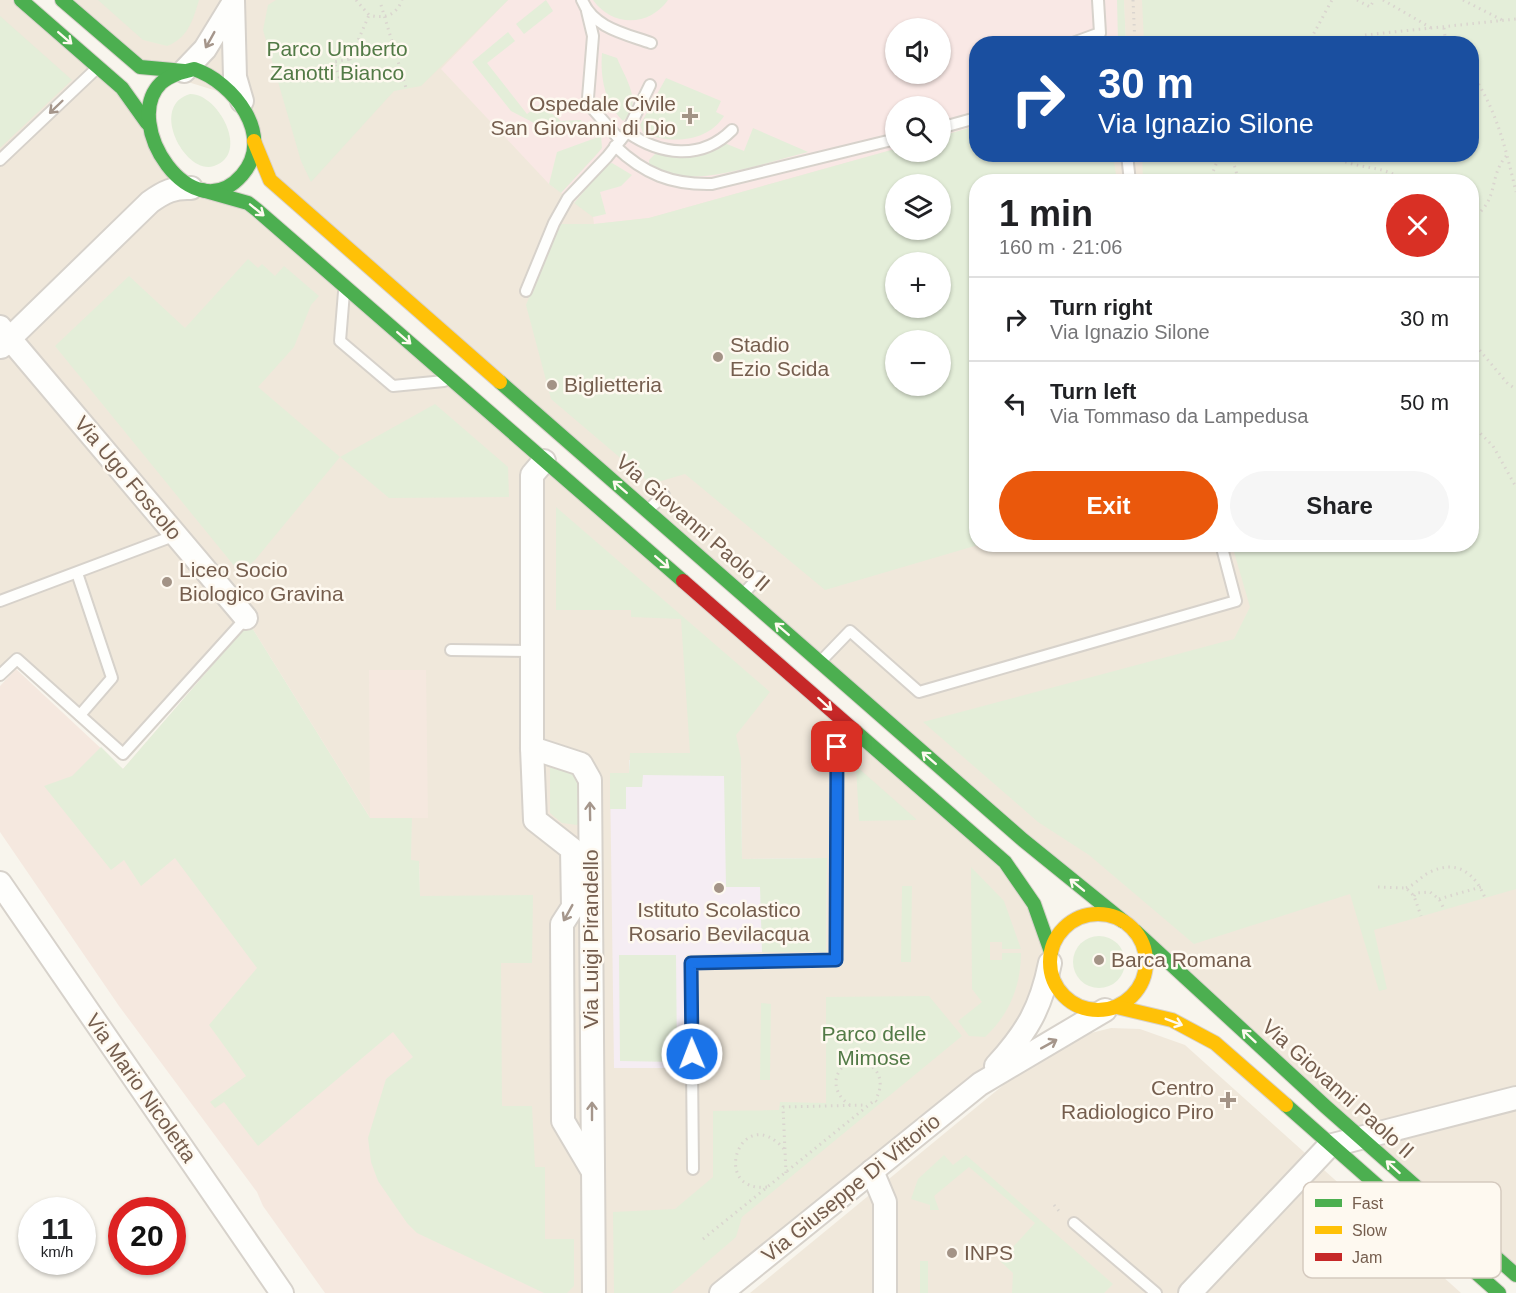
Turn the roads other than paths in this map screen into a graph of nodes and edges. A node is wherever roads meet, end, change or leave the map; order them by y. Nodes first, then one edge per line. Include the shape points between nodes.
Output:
1 (21, 0) edge
2 (62, 0) edge
3 (582, 0) edge
4 (1098, 0) edge
5 (232, 2) edge
6 (587, 11) junction
7 (1092, 36) edge
8 (651, 43) dead end
9 (98, 66) junction
10 (184, 71) junction
11 (650, 85) dead end
12 (247, 117) junction
13 (969, 120) edge
14 (951, 125) edge
15 (732, 130) dead end
16 (150, 132) junction
17 (621, 139) junction
18 (254, 141) junction
19 (885, 142) edge
20 (0, 160) edge
21 (197, 189) junction
22 (150, 202) junction
23 (344, 286) junction
24 (526, 291) dead end
25 (4, 338) edge
26 (452, 380) junction
27 (544, 460) junction
28 (664, 495) dead end
29 (647, 510) junction
30 (176, 535) junction
31 (1223, 552) edge
32 (77, 573) junction
33 (759, 577) dead end
34 (742, 594) junction
35 (0, 601) edge
36 (246, 618) joint
37 (452, 650) dead end
38 (532, 651) junction
39 (820, 662) junction
40 (0, 675) edge
41 (80, 715) junction
42 (851, 727) junction
43 (532, 748) junction
44 (0, 883) edge
45 (1123, 921) junction
46 (1135, 931) junction
47 (1050, 957) junction
48 (1111, 1009) junction
49 (980, 1084) junction
50 (1516, 1098) edge
51 (1360, 1137) junction
52 (1329, 1146) junction
53 (693, 1169) dead end
54 (592, 1170) junction
55 (872, 1171) junction
56 (1371, 1182) edge
57 (1411, 1182) edge
58 (1074, 1222) dead end
59 (1501, 1262) edge
60 (1516, 1275) edge
61 (1482, 1278) edge
62 (1203, 1289) edge
63 (282, 1293) edge
64 (594, 1293) edge
65 (721, 1293) edge
66 (885, 1293) edge
67 (1156, 1293) edge
68 (1499, 1293) edge

1 -> 9 street
2 - 10 street via 140,67
3 - 6 lane
4 - 7 lane via 1100,33
5 -> 10 street via 205,49
5 - 12 street via 235,77
6 - 8 lane via 609,28
6 - 17 lane via 593,36 588,98 591,108
9 - 16 street via 122,88
9 -> 20 lane
10 - 12 street via 205,71 223,81
10 - 16 street via 156,88 148,105
11 - 17 lane
12 - 18 street
13 - 14 lane
15 - 17 lane via 699,151 659,148
16 - 21 street via 172,171
16 - 22 street via 160,174 159,189
17 - 19 lane via 653,175 687,184 712,184
17 - 24 lane via 568,198
18 - 21 street via 251,161 237,179 227,186
29 -> 18 street, Via Giovanni Paolo II via 270,180
21 - 22 street via 177,187
21 -> 23 street via 248,203
22 - 25 street
23 -> 26 street
23 - 26 lane via 340,341 393,386
25 - 30 street, Via Ugo Foscolo
26 - 27 street
27 - 38 street, Via Luigi Pirandello via 532,475
27 -> 42 street
28 - 29 lane
29 - 34 street, Via Giovanni Paolo II
30 - 32 lane
30 - 36 street, Via Ugo Foscolo
31 - 39 lane via 1236,601 919,692 850,631
32 - 35 lane
32 - 41 lane via 112,678
33 - 34 lane
39 -> 34 street, Via Giovanni Paolo II
36 - 41 lane via 123,754
37 - 38 lane
38 - 43 street, Via Luigi Pirandello
45 -> 39 street, Via Giovanni Paolo II via 1023,840
40 - 41 lane via 17,659
42 - 47 street via 1005,862 1029,890 1042,920
42 - 53 lane via 837,747 836,960 691,963
43 -> 54 street, Via Luigi Pirandello via 535,820 572,849 573,907 562,924 563,1121
54 -> 43 street, Via Luigi Pirandello via 590,780 581,764
44 - 63 street, Via Mario Nicoletta
45 - 46 street
45 - 47 street via 1098,914 1085,916 1063,929
46 - 48 street via 1146,954 1143,980 1137,991
51 -> 46 street, Via Giovanni Paolo II
47 - 48 street via 1055,984 1067,999 1078,1006
47 - 49 street via 1044,995 1034,1017 1018,1042
49 -> 48 street
48 -> 52 street via 1172,1020 1215,1043
49 - 55 street, Via Giuseppe Di Vittorio
50 - 51 street
51 - 52 street
57 -> 51 street, Via Giovanni Paolo II
52 - 56 street
52 - 62 street
54 - 64 street, Via Luigi Pirandello
55 - 65 street, Via Giuseppe Di Vittorio
55 - 66 street via 885,1202
58 - 67 lane
60 -> 59 street, Via Giovanni Paolo II
61 - 68 street

